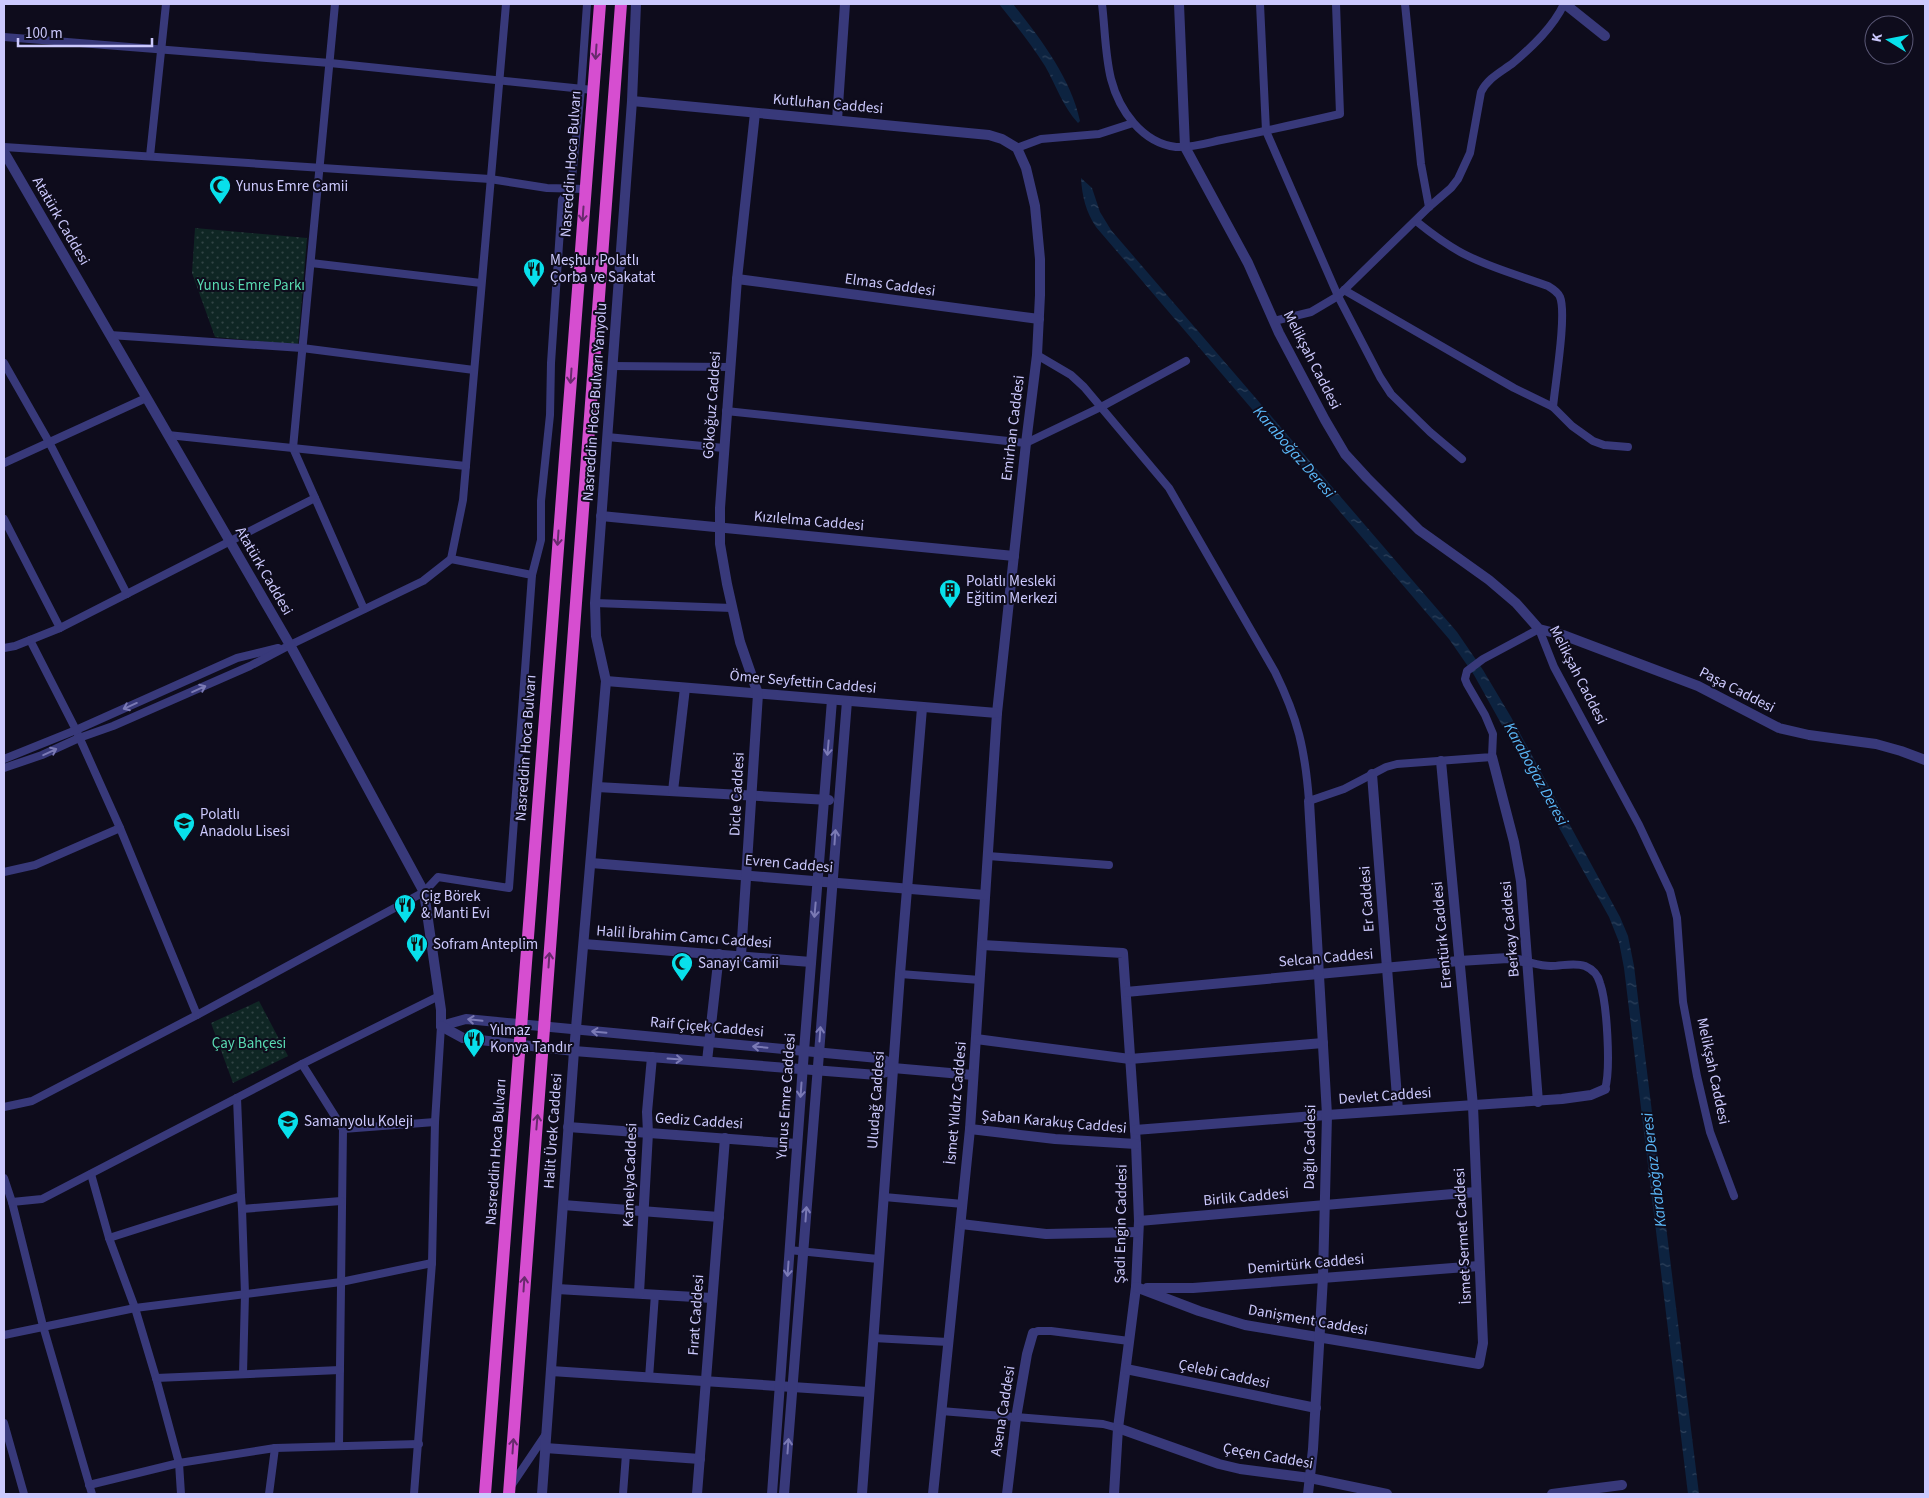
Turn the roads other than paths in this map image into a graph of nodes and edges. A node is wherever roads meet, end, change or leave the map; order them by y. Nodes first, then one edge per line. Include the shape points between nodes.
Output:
1 (166, 4) edge
2 (336, 4) edge
3 (506, 4) edge
4 (587, 4) edge
5 (600, 4) edge
6 (621, 4) edge
7 (636, 4) edge
8 (845, 4) edge
9 (1102, 4) edge
10 (1179, 4) edge
11 (1260, 4) edge
12 (1336, 4) edge
13 (1405, 4) edge
14 (1564, 4) edge
15 (1605, 36) dead end
16 (4, 37) edge
17 (161, 50) junction
18 (330, 63) junction
19 (499, 80) junction
20 (587, 90) junction
21 (632, 101) junction
22 (756, 113) junction
23 (838, 120) junction
24 (1133, 123) junction
25 (1266, 131) junction
26 (4, 147) edge
27 (1185, 147) junction
28 (1017, 148) junction
29 (4, 152) edge
30 (150, 156) junction
31 (320, 167) junction
32 (490, 179) junction
33 (571, 188) junction
34 (585, 189) junction
35 (1429, 207) junction
36 (1416, 221) junction
37 (311, 263) junction
38 (737, 279) junction
39 (481, 283) junction
40 (1344, 290) junction
41 (1338, 296) junction
42 (1039, 319) junction
43 (1274, 320) junction
44 (110, 335) junction
45 (302, 348) junction
46 (1037, 355) junction
47 (1186, 361) dead end
48 (4, 366) edge
49 (612, 366) junction
50 (729, 367) junction
51 (474, 370) junction
52 (146, 398) junction
53 (1101, 407) junction
54 (1553, 407) junction
55 (726, 411) junction
56 (168, 435) junction
57 (607, 437) junction
58 (49, 442) junction
59 (1026, 443) junction
60 (1628, 447) dead end
61 (293, 448) junction
62 (724, 448) junction
63 (1462, 459) dead end
64 (4, 463) edge
65 (466, 466) junction
66 (315, 498) junction
67 (602, 516) junction
68 (4, 519) edge
69 (719, 528) junction
70 (229, 540) junction
71 (1014, 556) junction
72 (451, 560) junction
73 (532, 575) junction
74 (127, 594) junction
75 (595, 603) junction
76 (732, 608) junction
77 (364, 609) junction
78 (60, 628) junction
79 (1539, 629) junction
80 (30, 640) junction
81 (290, 645) junction
82 (4, 648) edge
83 (606, 681) junction
84 (685, 688) junction
85 (758, 694) junction
86 (832, 700) junction
87 (846, 701) junction
88 (922, 708) junction
89 (997, 713) junction
90 (76, 730) junction
91 (79, 738) junction
92 (1492, 757) junction
93 (4, 759) edge
94 (1925, 760) edge
95 (1441, 761) junction
96 (4, 768) edge
97 (1372, 774) junction
98 (597, 786) junction
99 (673, 791) junction
100 (752, 796) junction
101 (824, 800) junction
102 (837, 801) junction
103 (1309, 801) junction
104 (120, 828) junction
105 (988, 856) junction
106 (591, 863) junction
107 (1109, 865) dead end
108 (4, 872) edge
109 (747, 876) junction
110 (818, 881) junction
111 (832, 882) junction
112 (907, 888) junction
113 (424, 892) junction
114 (985, 895) junction
115 (584, 944) junction
116 (982, 945) junction
117 (719, 954) junction
118 (741, 956) junction
119 (1459, 961) junction
120 (811, 962) junction
121 (1528, 962) junction
122 (1387, 968) junction
123 (900, 974) junction
124 (1320, 974) junction
125 (980, 980) junction
126 (1126, 992) junction
127 (439, 996) junction
128 (197, 1015) junction
129 (522, 1025) junction
130 (441, 1026) junction
131 (544, 1027) junction
132 (576, 1030) junction
133 (976, 1039) junction
134 (709, 1042) junction
135 (1323, 1043) junction
136 (520, 1045) junction
137 (542, 1047) junction
138 (574, 1051) junction
139 (804, 1051) junction
140 (818, 1053) junction
141 (652, 1057) junction
142 (1130, 1060) junction
143 (707, 1061) junction
144 (302, 1064) junction
145 (893, 1068) junction
146 (802, 1069) junction
147 (817, 1070) junction
148 (973, 1075) junction
149 (1605, 1089) joint
150 (237, 1098) junction
151 (1538, 1102) junction
152 (1472, 1106) junction
153 (4, 1107) edge
154 (1398, 1110) junction
155 (1327, 1115) junction
156 (435, 1122) junction
157 (568, 1127) junction
158 (343, 1129) junction
159 (970, 1129) junction
160 (1135, 1130) junction
161 (648, 1133) junction
162 (725, 1138) junction
163 (797, 1144) junction
164 (1136, 1144) junction
165 (91, 1174) junction
166 (4, 1178) edge
167 (1476, 1192) junction
168 (241, 1196) junction
169 (1734, 1196) dead end
170 (884, 1197) junction
171 (341, 1201) junction
172 (12, 1202) junction
173 (963, 1204) junction
174 (1324, 1205) junction
175 (563, 1206) junction
176 (242, 1209) junction
177 (644, 1211) junction
178 (719, 1216) junction
179 (961, 1224) junction
180 (1139, 1226) junction
181 (109, 1238) junction
182 (789, 1250) junction
183 (803, 1252) junction
184 (878, 1259) junction
185 (432, 1263) junction
186 (1479, 1266) junction
187 (1323, 1277) junction
188 (341, 1282) junction
189 (1136, 1287) junction
190 (557, 1289) junction
191 (640, 1293) junction
192 (245, 1294) junction
193 (654, 1294) junction
194 (712, 1298) junction
195 (135, 1308) junction
196 (43, 1326) junction
197 (1033, 1333) joint
198 (4, 1335) edge
199 (1320, 1337) junction
200 (873, 1338) junction
201 (1129, 1341) junction
202 (948, 1342) junction
203 (1479, 1364) joint
204 (1126, 1369) junction
205 (340, 1370) junction
206 (551, 1371) junction
207 (243, 1374) junction
208 (156, 1378) junction
209 (649, 1378) junction
210 (706, 1381) junction
211 (780, 1386) junction
212 (792, 1386) junction
213 (868, 1392) junction
214 (1316, 1408) junction
215 (941, 1411) junction
216 (1016, 1418) junction
217 (4, 1423) edge
218 (1118, 1428) junction
219 (546, 1433) junction
220 (419, 1444) junction
221 (339, 1446) junction
222 (275, 1448) junction
223 (545, 1448) junction
224 (626, 1454) junction
225 (700, 1460) junction
226 (179, 1463) junction
227 (1310, 1478) junction
228 (89, 1485) junction
229 (1622, 1485) dead end
230 (509, 1491) edge
231 (24, 1494) edge
232 (92, 1494) edge
233 (181, 1494) edge
234 (269, 1494) edge
235 (414, 1494) edge
236 (485, 1494) edge
237 (542, 1494) edge
238 (623, 1494) edge
239 (697, 1494) edge
240 (772, 1494) edge
241 (784, 1494) edge
242 (862, 1494) edge
243 (933, 1494) edge
244 (1008, 1494) edge
245 (1114, 1494) edge
246 (1308, 1494) edge
247 (1388, 1494) edge
248 (1552, 1494) edge

1 - 17 street
2 - 18 street
3 - 19 street
4 - 20 street
5 -> 20 highway, Nasreddin Hoca Bulvarı
131 -> 6 highway
7 - 21 street, Nasreddin Hoca Bulvarı Yanyolu
8 - 23 street
9 - 24 street via 1111,80
10 - 27 street
11 - 25 street
12 - 25 street via 1340,114
13 - 35 street via 1421,164
14 - 15 street
14 - 35 street via 1556,20 1542,35 1484,85 1464,168 1451,188
16 - 17 street
17 - 18 street
17 - 30 street
18 - 19 street
18 - 31 street
19 - 20 street
19 - 32 street
20 - 33 street
20 - 34 highway, Nasreddin Hoca Bulvarı
21 - 22 street, Kutluhan Caddesi
21 - 49 street, Nasreddin Hoca Bulvarı Yanyolu
22 - 23 street, Kutluhan Caddesi
22 - 38 street, Gökoğuz Caddesi
23 - 28 street, Kutluhan Caddesi via 989,135
24 - 27 street via 1154,140
24 - 28 street via 1099,134 1041,139
25 - 27 street
25 - 41 street
26 - 30 street
27 - 43 street, Melikşah Caddesi via 1248,263
28 - 42 street, Emirhan Caddesi via 1026,168 1034,206 1041,278
29 - 44 street, Atatürk Caddesi
30 - 31 street
31 - 32 street
31 - 37 street
32 - 33 street via 547,188
32 - 39 street
33 - 34 street
33 - 73 street via 562,200 541,540
34 -> 129 highway, Nasreddin Hoca Bulvarı
35 - 36 street
36 - 40 street
36 - 54 street via 1466,256 1548,286 1560,296 1562,324
37 - 39 street
37 - 45 street
38 - 42 street, Elmas Caddesi
38 - 50 street, Gökoğuz Caddesi
39 - 51 street
40 - 41 street
40 - 54 street
41 - 43 street via 1311,312
41 - 63 street via 1391,394
42 - 46 street, Emirhan Caddesi
43 - 79 street, Melikşah Caddesi via 1337,442 1354,464 1415,526 1516,603
44 - 45 street
44 - 52 street, Atatürk Caddesi
45 - 51 street
45 - 61 street
46 - 53 street via 1071,374
46 - 59 street, Emirhan Caddesi
47 - 53 street
48 - 58 street
49 - 50 street
49 - 57 street, Nasreddin Hoca Bulvarı Yanyolu
50 - 55 street, Gökoğuz Caddesi
51 - 65 street
52 - 56 street, Atatürk Caddesi
52 - 58 street
53 - 59 street
53 - 103 street via 1169,488 1288,698 1304,749
54 - 60 street via 1593,441
55 - 59 street
55 - 62 street, Gökoğuz Caddesi
56 - 61 street
56 - 70 street, Atatürk Caddesi
57 - 62 street
57 - 67 street, Nasreddin Hoca Bulvarı Yanyolu
58 - 64 street
58 - 74 street
59 - 71 street, Emirhan Caddesi
61 - 65 street
61 - 66 street
62 - 69 street, Gökoğuz Caddesi
65 - 72 street
66 - 70 street
66 - 77 street
67 - 69 street, Kızılelma Caddesi
67 - 75 street, Nasreddin Hoca Bulvarı Yanyolu
68 - 78 street
69 - 71 street, Kızılelma Caddesi
69 - 76 street, Gökoğuz Caddesi
70 - 74 street
70 - 81 street, Atatürk Caddesi
71 - 89 street, Emirhan Caddesi
72 - 73 street
72 - 77 street via 423,581
73 - 113 street via 509,888 438,877
74 - 78 street
75 - 76 street
75 - 83 street, Nasreddin Hoca Bulvarı Yanyolu via 596,636
76 - 85 street, Gökoğuz Caddesi
77 - 81 street
78 - 80 street
79 - 92 street via 1467,671 1467,684 1493,734
79 - 94 street, Paşa Caddesi via 1564,635 1698,686 1779,728 1876,744
79 - 169 street, Melikşah Caddesi via 1554,667 1630,808 1670,891 1677,918 1683,1002 1697,1076 1710,1132
80 - 82 street
80 - 90 street
81 -> 90 street via 237,658
91 -> 81 street via 250,666
81 - 113 street, Atatürk Caddesi
83 - 84 street, Ömer Seyfettin Caddesi
83 - 98 street, Halit Ürek Caddesi
84 - 85 street, Ömer Seyfettin Caddesi
84 - 99 street
85 - 86 street, Ömer Seyfettin Caddesi
85 - 100 street, Dicle Caddesi
86 - 87 street, Ömer Seyfettin Caddesi
86 -> 101 street, Yunus Emre Caddesi
87 - 88 street, Ömer Seyfettin Caddesi
87 - 102 street, Yunus Emre Caddesi
88 - 89 street, Ömer Seyfettin Caddesi
88 - 112 street, Uludağ Caddesi
89 - 105 street, İsmet Yıldız Caddesi
90 - 91 street
90 - 93 street
96 -> 91 street
91 - 104 street
92 - 95 street
92 - 121 street, Berkay Caddesi via 1519,868
95 - 97 street via 1397,764
95 - 119 street, Erentürk Caddesi
97 - 103 street via 1344,789
97 - 122 street, Er Caddesi
98 - 99 street
98 - 106 street, Halit Ürek Caddesi
99 - 100 street
100 - 101 street
100 - 109 street, Dicle Caddesi
101 - 102 street
101 - 110 street, Yunus Emre Caddesi
111 -> 102 street, Yunus Emre Caddesi
103 - 124 street, Dağlı Caddesi
104 - 108 street via 36,865
104 - 128 street
105 - 107 street
105 - 114 street, İsmet Yıldız Caddesi
106 - 109 street, Evren Caddesi
106 - 115 street, Halit Ürek Caddesi
109 - 110 street, Evren Caddesi
109 - 118 street, Dicle Caddesi
110 - 111 street, Evren Caddesi
110 -> 120 street, Yunus Emre Caddesi
111 - 112 street, Evren Caddesi
140 -> 111 street, Yunus Emre Caddesi
112 - 114 street, Evren Caddesi
112 - 123 street, Uludağ Caddesi
113 - 127 street, Atatürk Caddesi
113 - 128 street
114 - 116 street, İsmet Yıldız Caddesi
115 - 117 street, Halil İbrahim Camcı Caddesi
115 - 132 street, Halit Ürek Caddesi
116 - 125 street, İsmet Yıldız Caddesi
116 - 126 street, Şadi Engin Caddesi via 1123,953
117 - 118 street, Halil İbrahim Camcı Caddesi
117 - 134 street
118 - 120 street, Halil İbrahim Camcı Caddesi
119 - 121 street, Selcan Caddesi via 1508,958
119 - 122 street, Selcan Caddesi
119 - 152 street, Erentürk Caddesi
120 - 139 street, Yunus Emre Caddesi
121 - 149 street via 1550,966 1575,964 1586,966 1596,974 1603,995 1606,1033 1608,1072
121 - 151 street, Berkay Caddesi
122 - 124 street, Selcan Caddesi
122 - 154 street, Er Caddesi
123 - 125 street
123 - 145 street, Uludağ Caddesi
124 - 126 street, Selcan Caddesi
124 - 135 street, Dağlı Caddesi
125 - 133 street, İsmet Yıldız Caddesi
126 - 142 street, Şadi Engin Caddesi
127 - 130 street, Atatürk Caddesi
127 - 144 street
128 - 153 street via 32,1101
129 -> 130 street, Raif Çiçek Caddesi via 466,1019
129 - 131 street, Raif Çiçek Caddesi
129 - 136 highway, Nasreddin Hoca Bulvarı
130 - 136 street, Raif Çiçek Caddesi via 463,1038
130 - 156 street
131 - 132 street, Raif Çiçek Caddesi
131 - 137 highway
134 -> 132 street, Raif Çiçek Caddesi
132 - 138 street, Halit Ürek Caddesi
133 - 142 street
133 - 148 street, İsmet Yıldız Caddesi
139 -> 134 street, Raif Çiçek Caddesi
134 - 143 street
135 - 142 street
135 - 155 street, Dağlı Caddesi
136 - 137 street, Raif Çiçek Caddesi
136 - 236 highway, Nasreddin Hoca Bulvarı
137 - 138 street, Raif Çiçek Caddesi
230 -> 137 highway
138 - 141 street, Raif Çiçek Caddesi
138 - 157 street, Halit Ürek Caddesi
139 - 140 street, Raif Çiçek Caddesi
139 - 146 street, Yunus Emre Caddesi
140 - 145 street, Raif Çiçek Caddesi via 878,1058
140 - 147 street, Yunus Emre Caddesi
141 -> 143 street, Raif Çiçek Caddesi
141 - 161 street, KamelyaCaddesi
142 - 160 street, Şadi Engin Caddesi
143 - 146 street, Raif Çiçek Caddesi
144 - 150 street
144 - 158 street
145 - 147 street, Raif Çiçek Caddesi via 877,1074
145 - 148 street, Raif Çiçek Caddesi
145 - 170 street, Uludağ Caddesi
146 - 147 street, Raif Çiçek Caddesi
146 -> 163 street, Yunus Emre Caddesi
183 -> 147 street, Yunus Emre Caddesi
148 - 159 street, İsmet Yıldız Caddesi
149 - 151 street, Devlet Caddesi via 1582,1097
150 - 165 street
150 - 168 street
151 - 152 street, Devlet Caddesi
152 - 154 street, Devlet Caddesi
152 - 167 street, İsmet Sermet Caddesi
154 - 155 street, Devlet Caddesi
155 - 160 street, Devlet Caddesi
155 - 174 street, Dağlı Caddesi
156 - 158 street
156 - 185 street
157 - 161 street, Gediz Caddesi
157 - 175 street, Halit Ürek Caddesi
158 - 171 street
159 - 164 street, Şaban Karakuş Caddesi
159 - 173 street, İsmet Yıldız Caddesi
160 - 164 street, Şadi Engin Caddesi
161 - 162 street, Gediz Caddesi
161 - 177 street, KamelyaCaddesi
162 - 163 street, Gediz Caddesi
162 - 178 street, Fırat Caddesi
163 - 182 street, Yunus Emre Caddesi
164 - 180 street, Şadi Engin Caddesi
165 - 172 street via 42,1198
165 - 181 street
166 - 172 street
167 - 174 street, Birlik Caddesi
167 - 186 street, İsmet Sermet Caddesi
168 - 176 street
168 - 181 street
170 - 173 street
170 - 184 street, Uludağ Caddesi
171 - 176 street
171 - 188 street
172 - 196 street
173 - 179 street, İsmet Yıldız Caddesi
174 - 180 street, Birlik Caddesi
174 - 187 street, Dağlı Caddesi
175 - 177 street
175 - 190 street, Halit Ürek Caddesi
176 - 192 street
177 - 178 street
177 - 191 street, KamelyaCaddesi
178 - 194 street, Fırat Caddesi
179 - 180 street, Birlik Caddesi via 1046,1234
179 - 202 street, İsmet Yıldız Caddesi
180 - 189 street, Şadi Engin Caddesi
181 - 195 street
182 - 183 street
182 -> 211 street, Yunus Emre Caddesi
183 - 184 street
183 - 212 street, Yunus Emre Caddesi
184 - 200 street, Uludağ Caddesi
185 - 188 street
185 - 220 street
186 - 187 street, Demirtürk Caddesi
186 - 203 street, İsmet Sermet Caddesi via 1483,1343
187 - 189 street, Demirtürk Caddesi via 1193,1288
187 - 199 street, Dağlı Caddesi
188 - 192 street
188 - 205 street
189 - 199 street, Danişment Caddesi via 1245,1325
189 - 201 street, Şadi Engin Caddesi
190 - 191 street
190 - 206 street, Halit Ürek Caddesi
191 - 193 street
192 - 195 street
192 - 207 street
193 - 194 street
193 - 209 street
194 - 210 street, Fırat Caddesi
195 - 196 street
195 - 208 street
196 - 198 street
196 - 228 street
197 - 201 street via 1051,1331
197 - 216 street, Asena Caddesi
199 - 203 street, Danişment Caddesi
199 - 214 street, Dağlı Caddesi
200 - 202 street
200 - 213 street, Uludağ Caddesi
201 - 204 street, Şadi Engin Caddesi
202 - 215 street, İsmet Yıldız Caddesi
204 - 214 street, Çelebi Caddesi
204 - 218 street, Şadi Engin Caddesi
205 - 207 street
205 - 221 street
206 - 209 street
206 - 219 street, Halit Ürek Caddesi
207 - 208 street
208 - 226 street
209 - 210 street
210 - 211 street
210 - 225 street, Fırat Caddesi
211 - 212 street
211 - 240 street, Yunus Emre Caddesi
212 - 213 street
241 -> 212 street, Yunus Emre Caddesi
213 - 242 street, Uludağ Caddesi
214 - 227 street, Dağlı Caddesi
215 - 216 street
215 - 243 street, İsmet Yıldız Caddesi
216 - 218 street via 1103,1424
216 - 244 street, Asena Caddesi
217 - 231 street
218 - 227 street, Çeçen Caddesi via 1219,1464
218 - 245 street, Şadi Engin Caddesi
219 - 223 street, Halit Ürek Caddesi
219 - 230 street
220 - 221 street
220 - 235 street
221 - 222 street
222 - 226 street
222 - 234 street
223 - 224 street
223 - 237 street, Halit Ürek Caddesi
224 - 225 street
224 - 238 street
225 - 239 street, Fırat Caddesi
226 - 228 street
226 - 233 street
227 - 246 street, Dağlı Caddesi
227 - 247 street, Çeçen Caddesi
228 - 232 street
229 - 248 street

